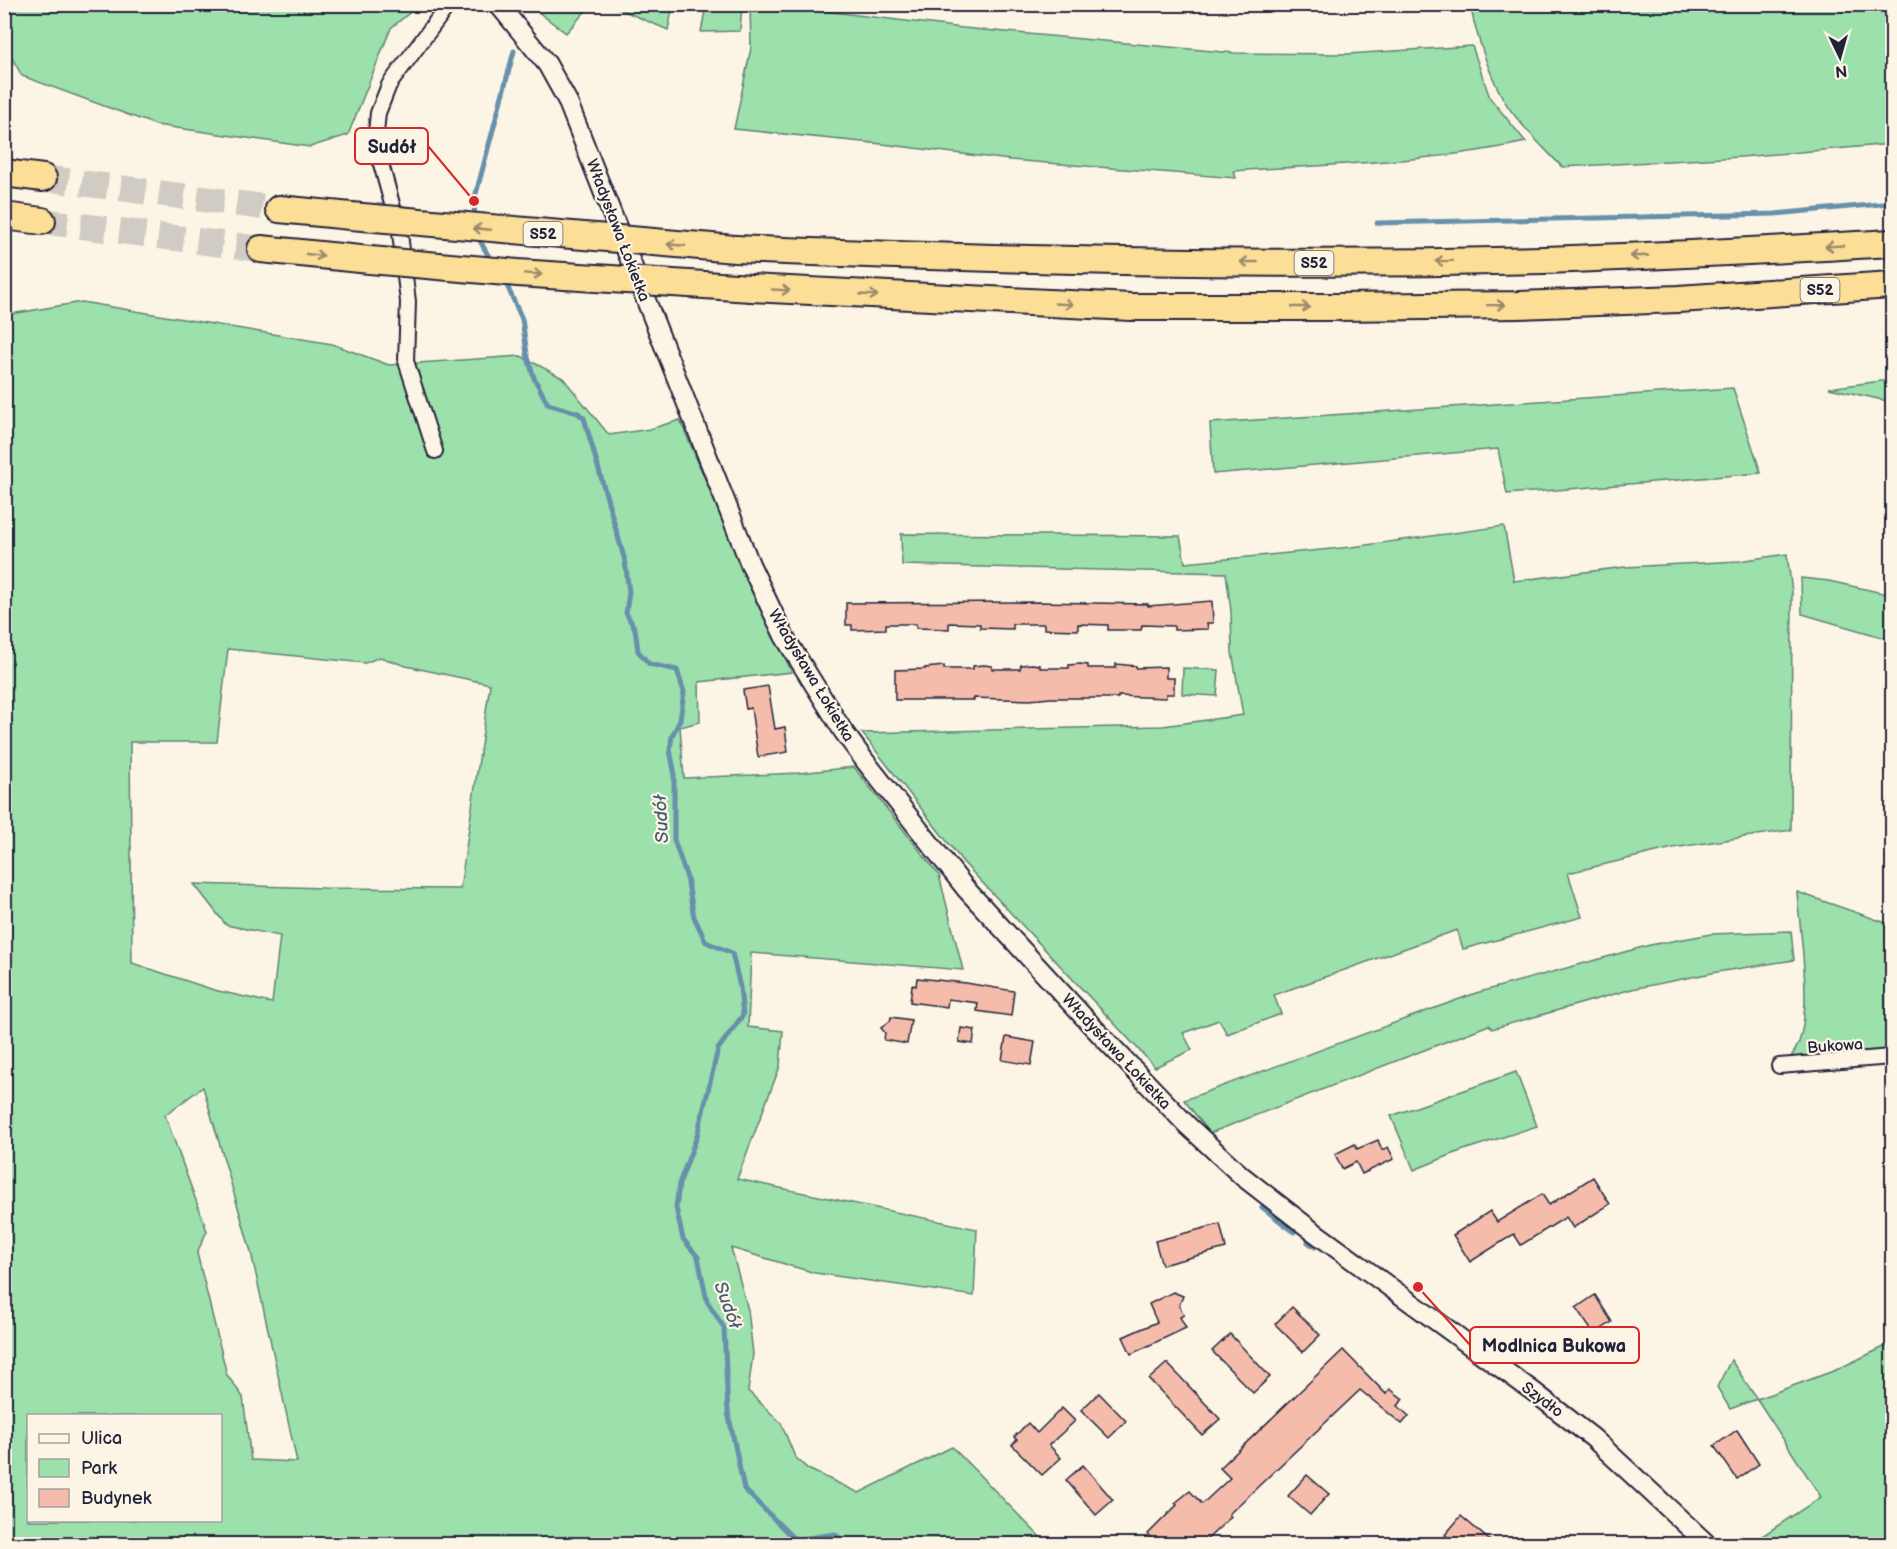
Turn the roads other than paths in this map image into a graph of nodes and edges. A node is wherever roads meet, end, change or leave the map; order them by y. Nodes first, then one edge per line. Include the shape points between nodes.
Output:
1 (449, 4) edge
2 (498, 4) edge
3 (4, 173) edge
4 (43, 178) tunnel mouth
5 (279, 209) tunnel mouth
6 (4, 216) edge
7 (42, 221) tunnel mouth
8 (1893, 243) edge
9 (261, 249) tunnel mouth
10 (1893, 285) edge
11 (435, 451) dead end
12 (1893, 1057) edge
13 (1779, 1066) dead end
14 (1307, 1226) joint
15 (1707, 1545) edge

1 - 11 street via 389,85 378,113 375,142 400,233 408,302 406,362
2 - 14 street, Władysława Łokietka via 547,64 567,100 750,564 784,636 843,731 966,889 1095,1028 1213,1150
3 - 4 highway
8 -> 5 highway, S52, bridge via 1543,260 1328,263 911,257 735,249
6 - 7 highway
9 -> 10 highway, S52, bridge via 529,274 1131,307 1518,305
12 - 13 street, Bukowa
14 - 15 street, Szydło via 1593,1438

